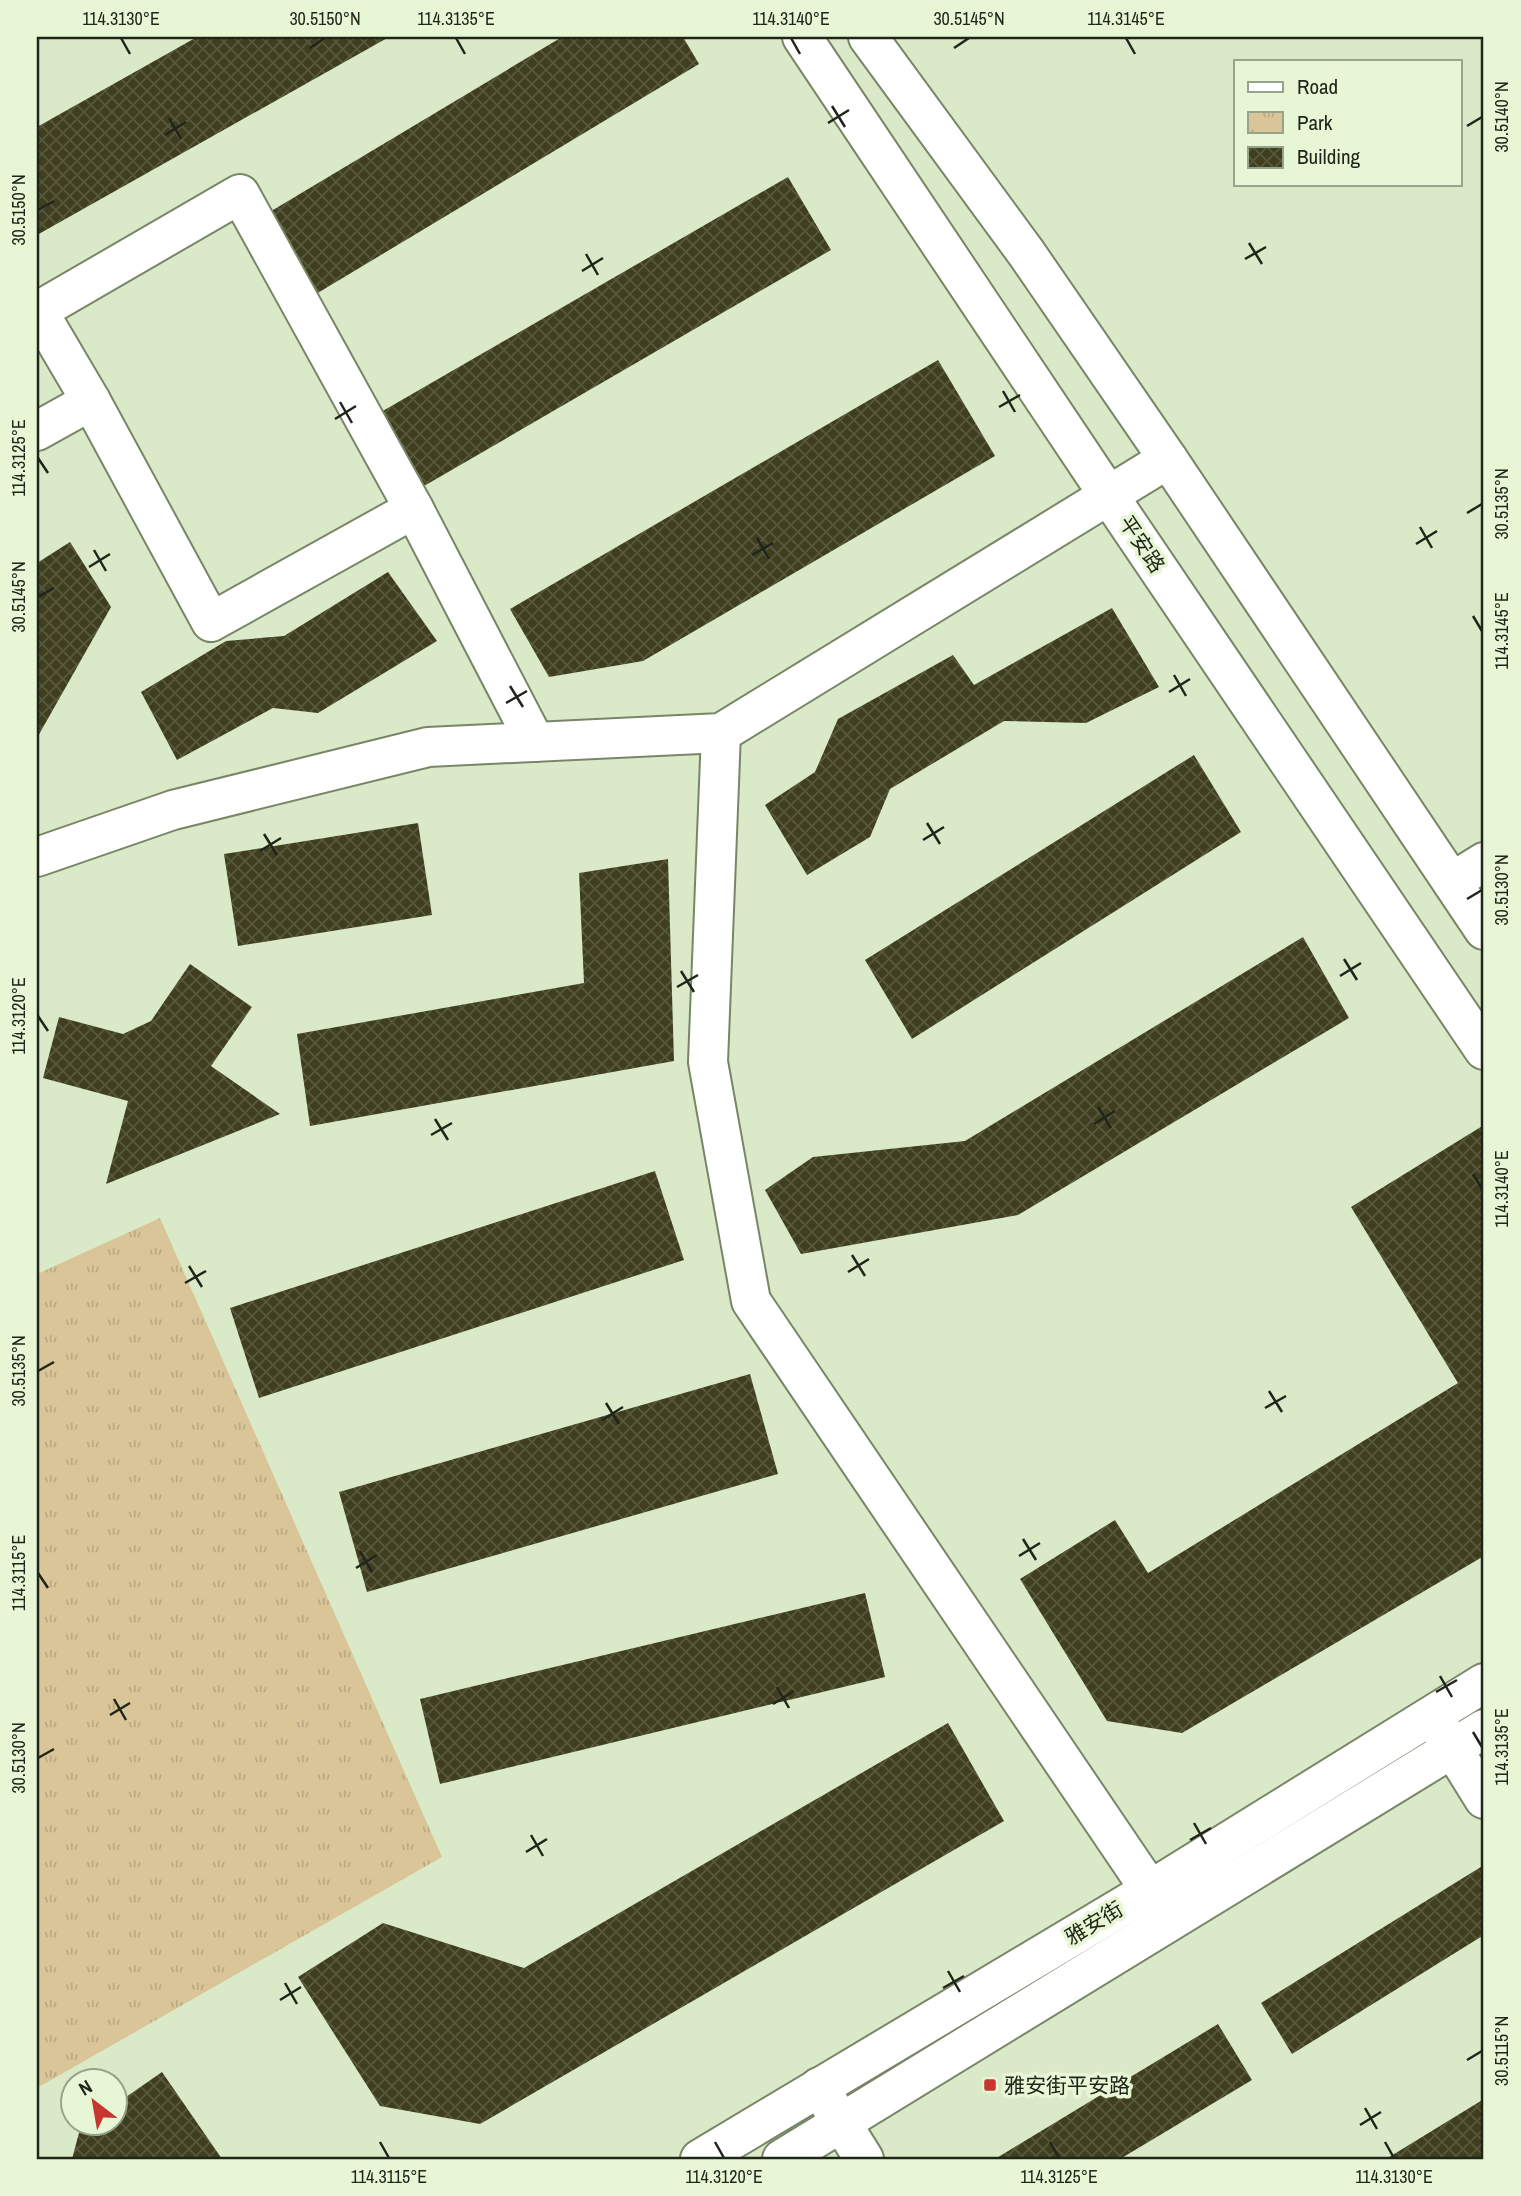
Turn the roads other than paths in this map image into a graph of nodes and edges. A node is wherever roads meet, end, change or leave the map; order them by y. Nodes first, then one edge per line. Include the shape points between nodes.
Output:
1 (802, 37) edge
2 (867, 37) edge
3 (91, 401) junction
4 (37, 431) edge
5 (1168, 460) junction
6 (1109, 496) junction
7 (414, 509) junction
8 (721, 733) junction
9 (535, 742) junction
10 (37, 857) edge
11 (1484, 862) edge
12 (1452, 882) junction
13 (1484, 930) edge
14 (1484, 1049) edge
15 (1484, 1683) edge
16 (1432, 1716) junction
17 (1468, 1739) edge
18 (1484, 1799) edge
19 (1150, 1890) junction
20 (819, 2087) junction
21 (841, 2124) junction
22 (700, 2159) edge
23 (782, 2159) edge
24 (863, 2159) edge

1 - 6 street, 平安路
2 - 5 street via 1027,254
3 - 4 street
3 - 7 street via 211,622
3 - 7 street via 38,311 240,194
5 - 6 street
5 - 12 street
6 - 8 street
6 - 14 street, 平安路
7 - 9 street
8 - 9 street
8 - 19 street via 708,1062 751,1301
9 - 10 street via 428,747 173,810
11 - 12 street
12 - 13 street
15 - 16 street, 雅安街
16 - 17 street
16 - 19 street, 雅安街
17 - 18 street
17 - 21 street, 雅安街
19 - 20 street, 雅安街
20 - 21 street
20 - 22 street, 雅安街
21 - 23 street, 雅安街
21 - 24 street

